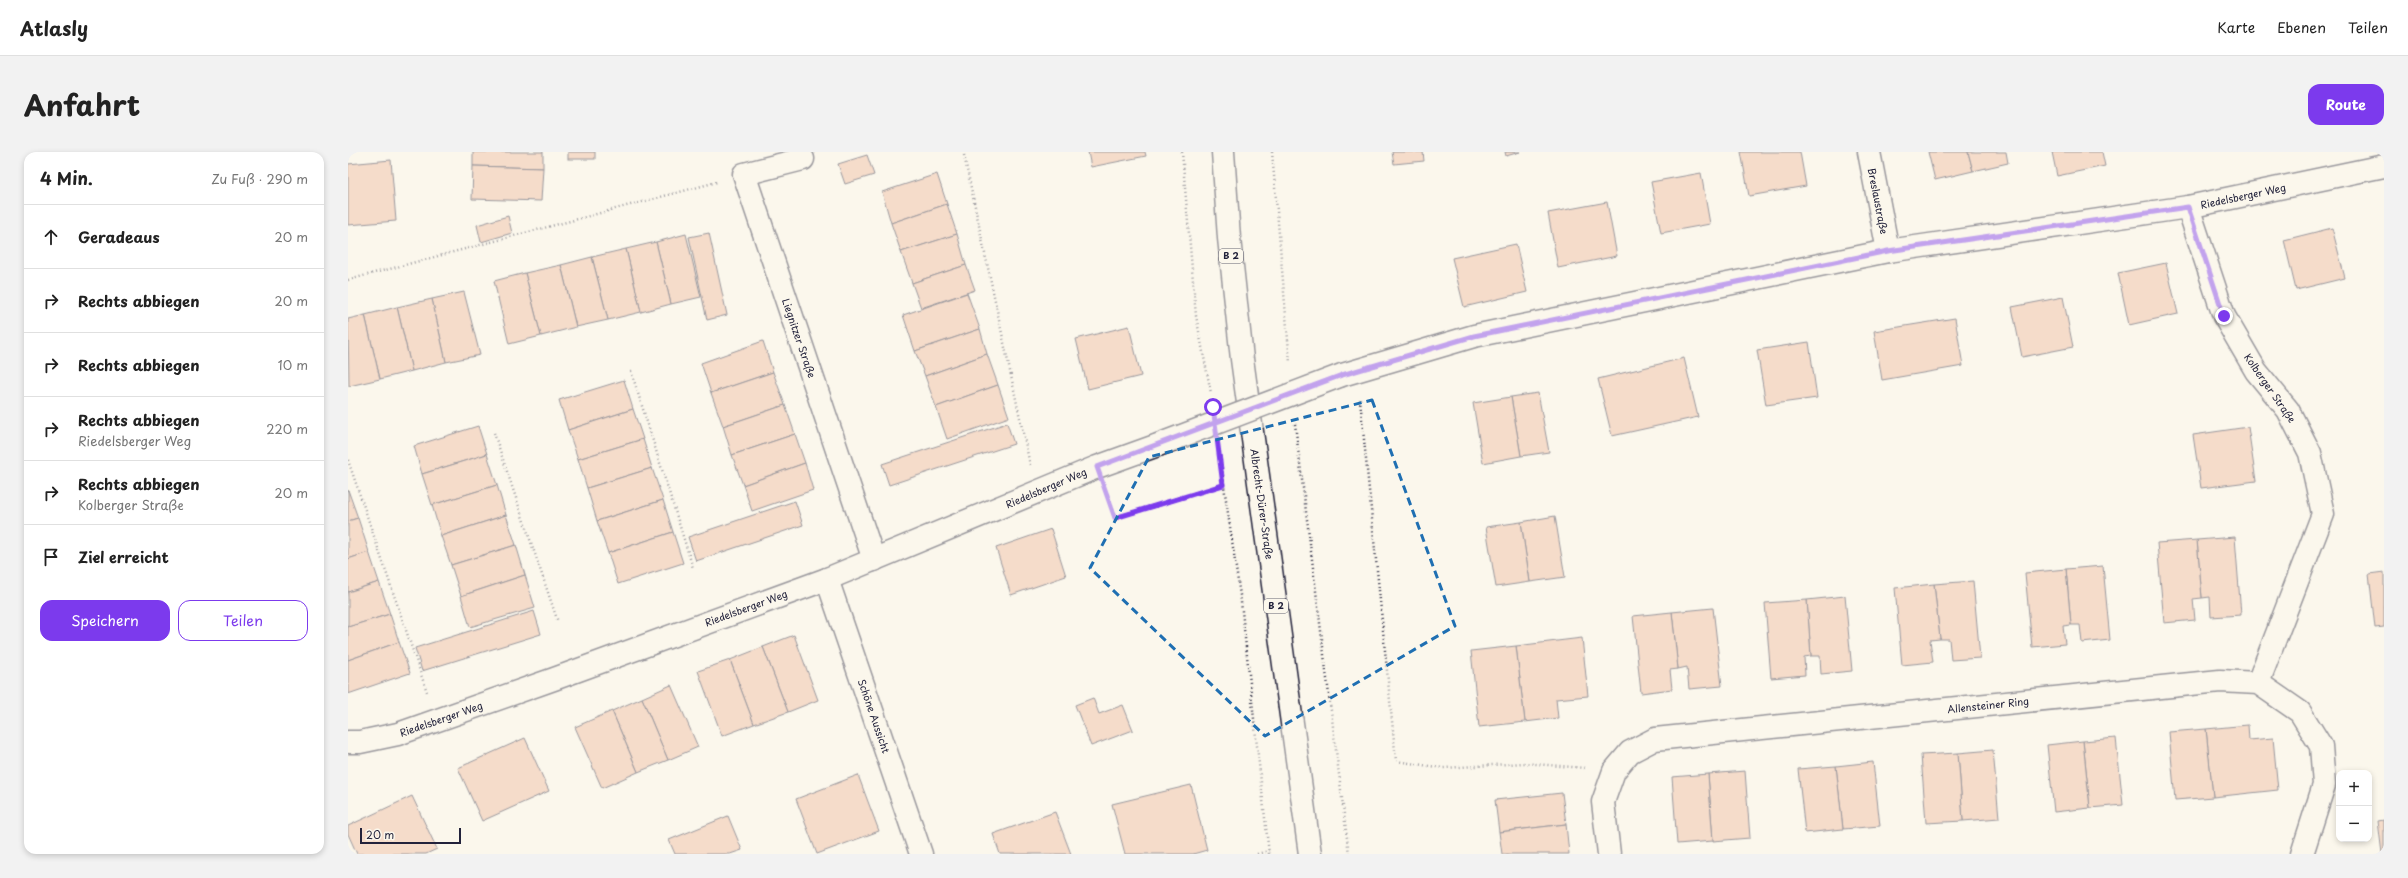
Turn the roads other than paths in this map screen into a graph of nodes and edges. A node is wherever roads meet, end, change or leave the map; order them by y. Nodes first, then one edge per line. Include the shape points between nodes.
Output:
1 (1223, 152) edge
2 (1869, 152) edge
3 (803, 159) dead end
4 (2384, 166) edge
5 (2188, 207) junction
6 (1888, 251) junction
7 (874, 560) junction
8 (826, 579) junction
9 (2258, 683) junction
10 (354, 742) edge
11 (921, 854) edge
12 (1310, 854) edge
13 (1609, 854) edge
14 (2302, 854) edge

1 - 12 street, Albrecht-Dürer-Straße / B 2 via 1242,359
2 - 6 street, Breslaustraße
3 - 7 street, Liegnitzer Straße via 744,174
4 - 5 street, Riedelsberger Weg
5 - 6 street, Riedelsberger Weg
5 - 9 street, Kolberger Straße via 2224,316 2256,371 2288,410 2310,453 2323,514
6 - 7 street, Riedelsberger Weg, bridge via 1474,336 1349,373 1097,467
7 - 8 street, Riedelsberger Weg
8 - 10 street, Riedelsberger Weg via 437,721 398,734
8 - 11 street, Schöne Aussicht
9 - 13 street, Allensteiner Ring via 2220,681 1655,739 1630,752 1614,771 1603,802
9 - 14 street via 2300,712 2321,746 2324,785

